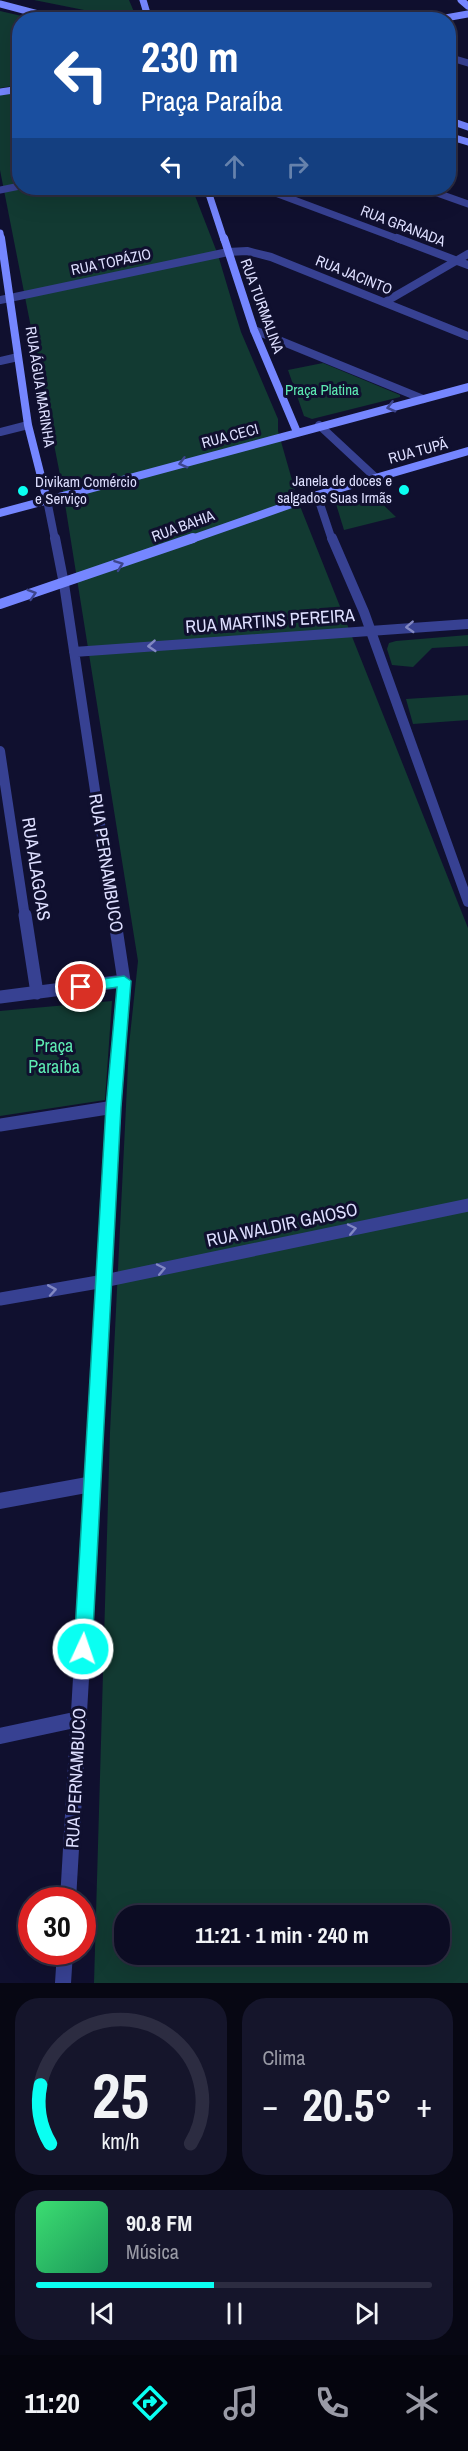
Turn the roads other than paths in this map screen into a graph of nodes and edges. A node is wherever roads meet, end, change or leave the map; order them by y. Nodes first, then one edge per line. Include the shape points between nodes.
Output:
1 (461, 0) edge
2 (0, 4) edge
3 (468, 6) edge
4 (30, 12) edge
5 (209, 195) edge
6 (281, 195) edge
7 (443, 195) edge
8 (468, 204) edge
9 (0, 238) edge
10 (228, 252) junction
11 (468, 254) edge
12 (457, 261) junction
13 (468, 265) edge
14 (11, 297) junction
15 (0, 300) edge
16 (385, 302) junction
17 (254, 330) junction
18 (468, 336) edge
19 (18, 357) junction
20 (0, 361) edge
21 (468, 387) edge
22 (423, 399) junction
23 (28, 425) junction
24 (319, 425) junction
25 (0, 432) edge
26 (297, 432) junction
27 (468, 452) edge
28 (375, 477) junction
29 (317, 495) junction
30 (47, 500) junction
31 (0, 513) edge
32 (64, 584) junction
33 (0, 604) edge
34 (468, 624) edge
35 (370, 629) junction
36 (74, 652) junction
37 (0, 751) edge
38 (468, 902) edge
39 (124, 981) junction
40 (37, 993) junction
41 (0, 997) edge
42 (114, 1107) junction
43 (0, 1125) edge
44 (468, 1205) edge
45 (104, 1281) junction
46 (0, 1299) edge
47 (92, 1484) junction
48 (0, 1501) edge
49 (79, 1719) junction
50 (0, 1736) edge
51 (69, 1887) edge
52 (64, 1965) edge
53 (63, 1983) edge

1 - 3 main road
2 - 4 main road
5 - 10 main road, RUA TURMALINA
6 - 12 street, RUA GRANADA
7 - 8 street
9 - 14 main road, RUA ÁGUA MARINHA
10 - 14 street, RUA TOPÁZIO
10 - 16 street, RUA JACINTO via 247,251 271,257
10 - 17 main road, RUA TURMALINA
11 - 12 street
12 - 13 street, RUA GRANADA
12 - 16 street
14 - 15 street, RUA TOPÁZIO
14 - 19 main road, RUA ÁGUA MARINHA
16 - 18 street, RUA JACINTO
17 - 22 street
17 - 26 main road, RUA TURMALINA
19 - 20 street
19 - 23 main road, RUA ÁGUA MARINHA
21 - 22 main road, RUA CECI
22 -> 24 main road, RUA CECI
23 - 25 street
23 - 30 main road, RUA ÁGUA MARINHA
24 - 26 main road, RUA CECI
24 - 28 street
26 -> 30 main road, RUA CECI
27 - 28 main road, RUA TUPÃ
28 - 29 main road, RUA BAHIA
32 -> 29 main road, RUA BAHIA
29 - 35 street via 339,559
30 - 31 main road, RUA CECI
30 - 32 street, RUA ÁGUA MARINHA
33 -> 32 main road, RUA BAHIA
32 - 36 street, RUA ÁGUA MARINHA
34 -> 35 street, RUA MARTINS PEREIRA
35 -> 36 street, RUA MARTINS PEREIRA
35 - 38 street
36 - 39 street, RUA PERNAMBUCO
37 - 40 street, RUA ALAGOAS
39 - 40 street
39 - 42 street, RUA PERNAMBUCO
40 - 41 street
42 - 43 street
42 - 45 street, RUA PERNAMBUCO
45 -> 44 street, RUA WALDIR GAIOSO
46 -> 45 street, RUA WALDIR GAIOSO
45 - 47 street, RUA PERNAMBUCO
47 - 48 street
47 - 49 street, RUA PERNAMBUCO
49 - 50 street
49 - 51 street, RUA PERNAMBUCO
52 - 53 street

